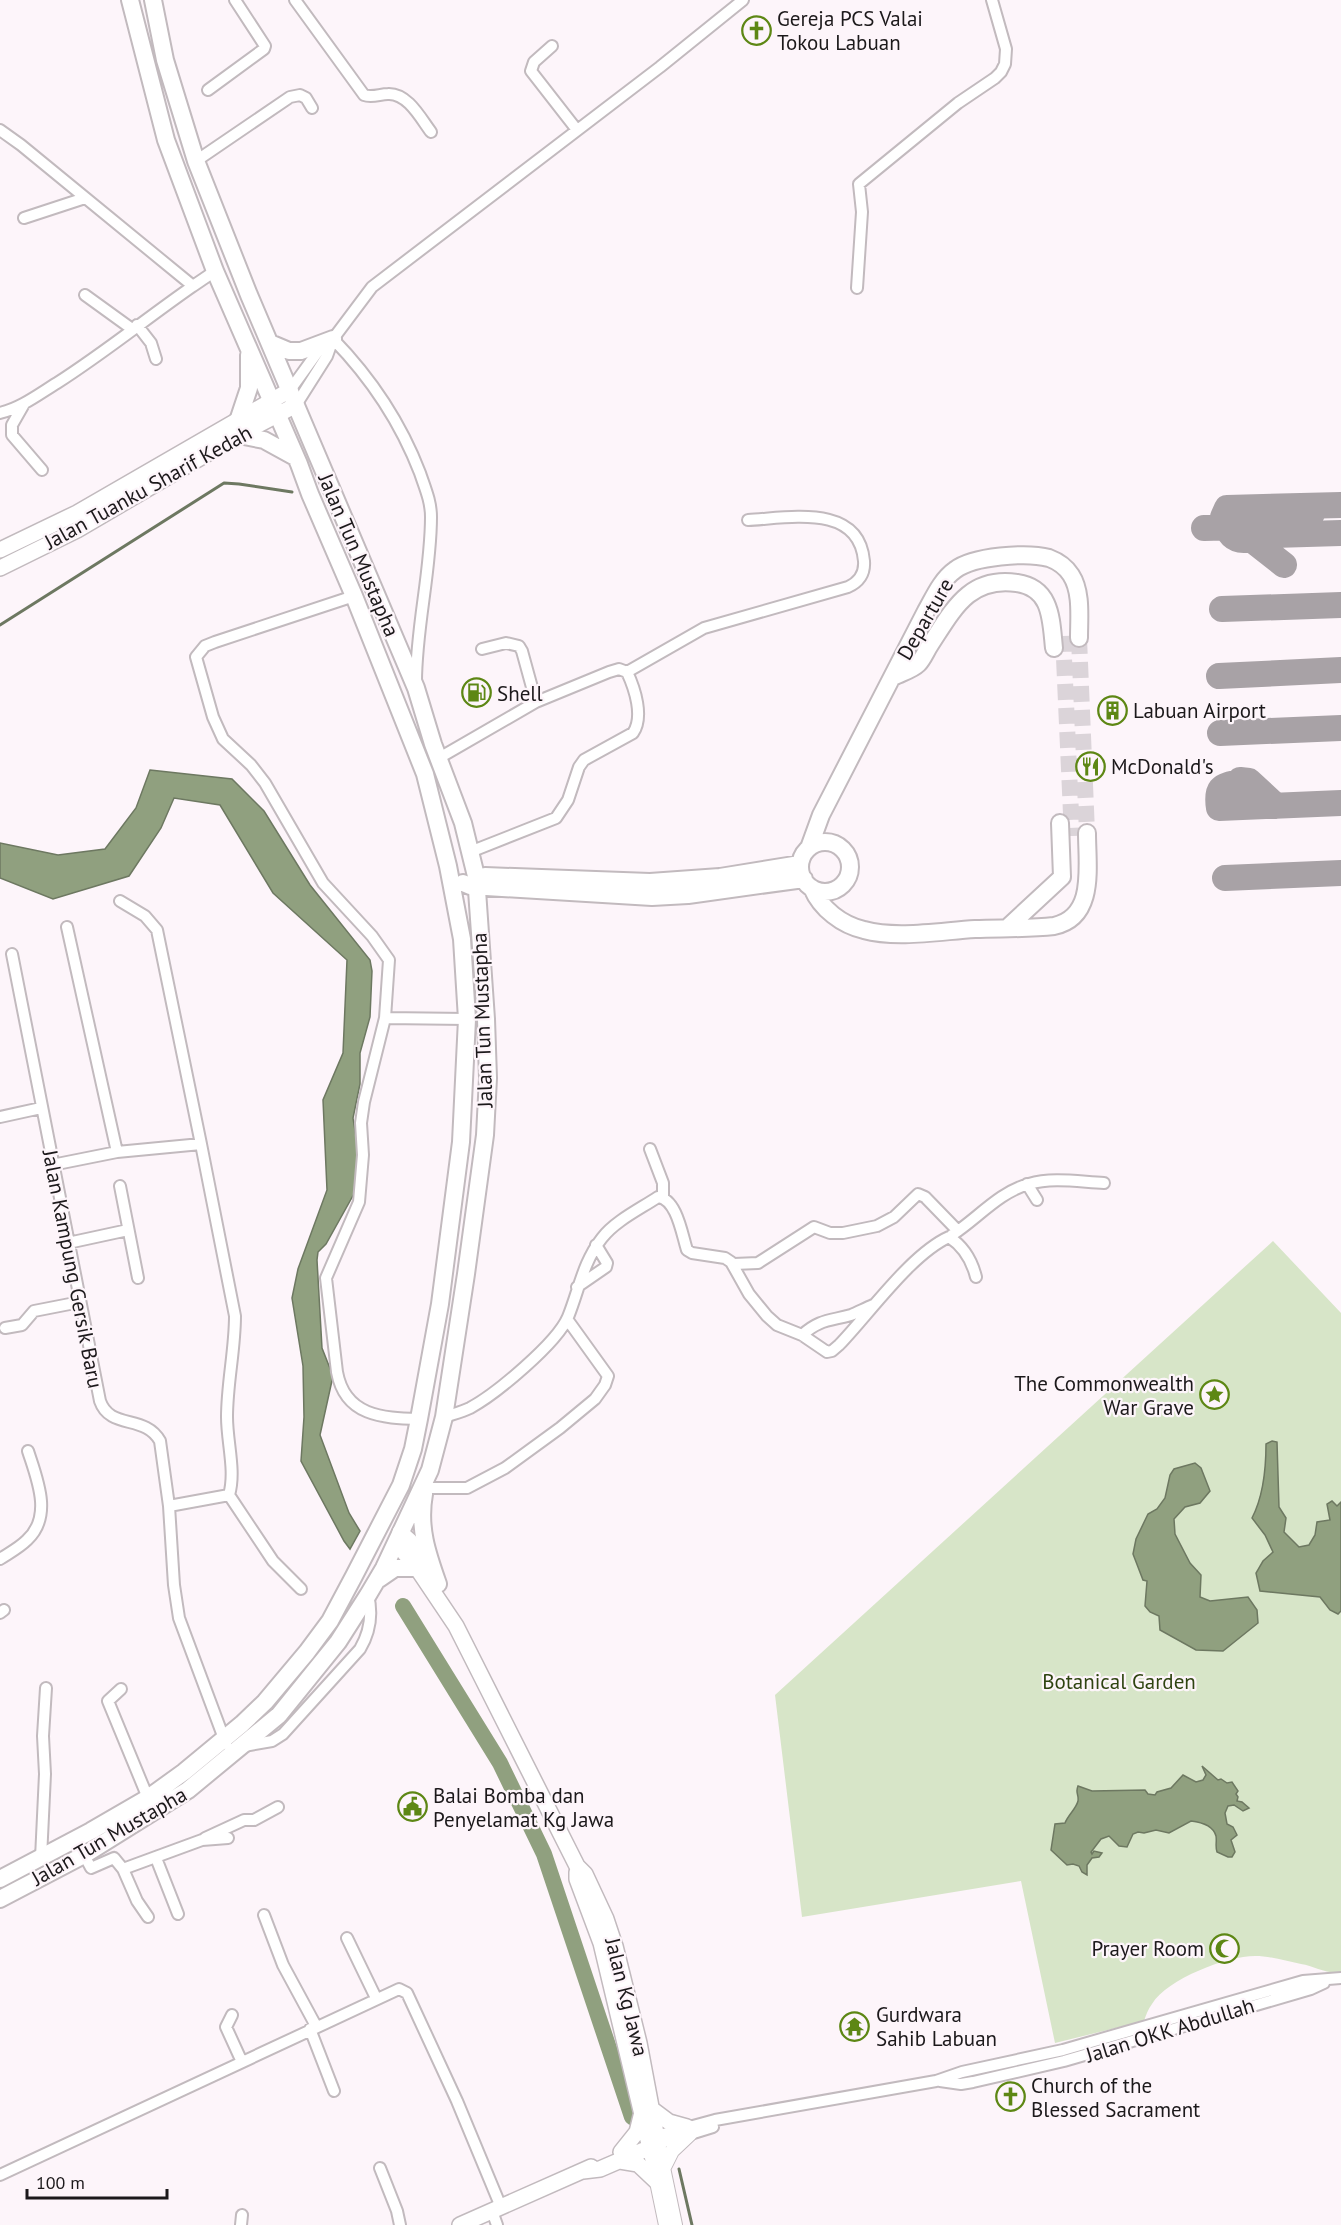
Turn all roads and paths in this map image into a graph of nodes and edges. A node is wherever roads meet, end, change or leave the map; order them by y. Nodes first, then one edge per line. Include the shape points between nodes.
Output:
1 (130, 0) edge
2 (153, 0) edge
3 (235, 0) edge
4 (295, 0) edge
5 (743, 0) edge
6 (992, 0) edge
7 (552, 46) dead end
8 (208, 90) dead end
9 (312, 108) dead end
10 (0, 130) edge
11 (578, 130) junction
12 (431, 132) dead end
13 (196, 161) junction
14 (85, 198) junction
15 (24, 218) dead end
16 (215, 271) junction
17 (193, 286) junction
18 (857, 288) dead end
19 (85, 295) dead end
20 (135, 327) junction
21 (333, 339) junction
22 (270, 343) junction
23 (249, 346) junction
24 (156, 359) dead end
25 (293, 398) junction
26 (24, 403) junction
27 (275, 409) junction
28 (0, 413) edge
29 (238, 428) junction
30 (297, 461) junction
31 (42, 470) dead end
32 (748, 520) dead end
33 (0, 550) edge
34 (0, 568) edge
35 (354, 596) junction
36 (482, 649) dead end
37 (627, 672) junction
38 (893, 677) junction
39 (416, 688) junction
40 (536, 702) junction
41 (439, 758) junction
42 (426, 774) junction
43 (463, 823) junction
44 (809, 848) junction
45 (475, 850) junction
46 (805, 877) junction
47 (472, 882) junction
48 (515, 884) junction
49 (120, 901) dead end
50 (67, 927) dead end
51 (1007, 928) junction
52 (462, 939) junction
53 (12, 954) dead end
54 (483, 984) junction
55 (386, 1018) junction
56 (467, 1019) junction
57 (41, 1108) junction
58 (0, 1117) edge
59 (201, 1144) junction
60 (650, 1149) dead end
61 (117, 1152) junction
62 (52, 1165) junction
63 (1104, 1183) dead end
64 (1027, 1184) junction
65 (120, 1186) dead end
66 (663, 1198) junction
67 (1037, 1200) dead end
68 (128, 1230) junction
69 (953, 1234) junction
70 (68, 1243) junction
71 (596, 1245) junction
72 (734, 1264) junction
73 (976, 1277) dead end
74 (138, 1278) dead end
75 (577, 1287) junction
76 (80, 1302) junction
77 (877, 1303) junction
78 (567, 1319) junction
79 (5, 1328) dead end
80 (802, 1335) junction
81 (444, 1417) junction
82 (419, 1419) junction
83 (28, 1452) dead end
84 (430, 1470) junction
85 (400, 1485) junction
86 (425, 1488) junction
87 (229, 1496) junction
88 (169, 1506) junction
89 (396, 1538) junction
90 (0, 1559) edge
91 (417, 1568) junction
92 (377, 1580) junction
93 (438, 1584) junction
94 (301, 1589) dead end
95 (368, 1595) junction
96 (330, 1621) junction
97 (456, 1626) junction
98 (46, 1688) dead end
99 (122, 1689) dead end
100 (224, 1740) junction
101 (238, 1750) junction
102 (148, 1798) junction
103 (278, 1808) dead end
104 (228, 1838) dead end
105 (202, 1840) junction
106 (84, 1855) junction
107 (41, 1858) junction
108 (156, 1858) junction
109 (123, 1869) junction
110 (0, 1879) edge
111 (0, 1899) edge
112 (178, 1914) dead end
113 (264, 1915) dead end
114 (148, 1917) dead end
115 (347, 1938) dead end
116 (1336, 1979) edge
117 (376, 1998) junction
118 (232, 2015) dead end
119 (313, 2027) junction
120 (242, 2062) junction
121 (334, 2091) dead end
122 (647, 2112) junction
123 (688, 2131) junction
124 (653, 2142) junction
125 (620, 2156) junction
126 (664, 2167) junction
127 (380, 2168) dead end
128 (0, 2175) edge
129 (656, 2181) junction
130 (497, 2215) edge
131 (400, 2225) edge
132 (460, 2225) edge
133 (666, 2225) edge
134 (675, 2225) edge

1 - 16 main road via 166,140
2 - 13 main road, Jalan Tun Mustapha via 165,60
3 - 8 street via 264,50
4 - 12 street via 364,95 398,96
5 - 11 street
6 - 18 street via 1006,49 1000,72 859,184 862,212
7 - 11 street via 534,62 531,71
9 - 13 street via 306,98 290,97
10 - 14 street
11 - 21 street via 372,287
13 - 22 main road, Jalan Tun Mustapha
14 - 15 street
14 - 17 street
16 - 17 street
16 - 23 main road
17 - 20 street
19 - 20 street
20 - 24 street via 151,343
20 - 26 street via 98,356
21 - 22 main road via 302,351 289,351
21 - 25 street via 327,356
21 - 25 street via 320,350
21 - 39 street via 397,420 429,498 431,516
22 - 25 main road, Jalan Tun Mustapha
23 - 27 main road
23 - 29 main road via 249,388
25 - 27 main road, Jalan Tuanku Sharif Kedah
25 - 39 main road, Jalan Tun Mustapha
26 - 28 street
26 - 31 street via 12,425 12,435
27 - 29 main road, Jalan Tuanku Sharif Kedah
27 - 30 main road
29 - 30 main road
29 - 33 main road, Jalan Tuanku Sharif Kedah
29 - 34 main road, Jalan Tuanku Sharif Kedah via 77,530
30 - 35 main road
32 - 37 street via 824,519 846,526 862,548 861,576 848,587 704,628
35 - 42 main road
35 - 55 street via 215,642 205,646 196,657 223,739 265,783 323,884 389,960
36 - 40 street via 506,643 519,646
37 - 40 street via 609,672
37 - 45 street via 639,718 633,733 584,760 556,818
38 - 38 main road, Departure via 917,664 955,606 971,591 995,583 1030,586 1040,592 1065,640 1079,598 1072,576 1050,558 1039,557 1009,557 960,566 944,580
38 - 44 main road, Departure via 821,815
39 - 41 main road, Jalan Tun Mustapha
40 - 41 street
41 - 43 main road, Jalan Tun Mustapha
42 - 47 main road
42 - 52 main road
43 - 45 main road
43 - 47 main road, Jalan Tun Mustapha
44 - 46 main road
44 - 46 main road via 833,843 850,861 848,878 837,890 828,892
45 - 48 main road via 486,868
46 - 48 main road
46 - 51 main road via 831,914 866,931
47 - 48 main road
47 - 52 main road
47 - 54 main road, Jalan Tun Mustapha
48 - 54 main road via 497,896 487,910
49 - 59 street via 145,916 157,930
50 - 61 street
51 - 51 main road via 1054,927 1074,918 1085,899 1073,831 1070,869
52 - 56 main road
53 - 57 street, Jalan Kampung Gersik Baru
54 - 81 main road, Jalan Tun Mustapha via 488,1078 485,1135
55 - 56 street
55 - 82 street via 364,1102 359,1202 326,1278 337,1372 344,1394 354,1406 368,1412
56 - 82 main road via 461,1142 452,1221
57 - 58 street
57 - 62 street, Jalan Kampung Gersik Baru
59 - 61 street
59 - 87 street via 235,1316 227,1416 232,1479
60 - 66 street via 663,1183
61 - 62 street
62 - 70 street, Jalan Kampung Gersik Baru
63 - 64 street
64 - 67 street
64 - 69 street via 1002,1197
65 - 68 street
66 - 71 street via 658,1197 616,1225
66 - 72 street via 672,1206 687,1250 725,1258
68 - 70 street
68 - 74 street
69 - 72 street via 925,1197 918,1194 877,1226 843,1233 814,1227 758,1263
69 - 73 street
69 - 77 street via 922,1255
70 - 76 street, Jalan Kampung Gersik Baru
71 - 75 street
71 - 75 street via 606,1267
72 - 80 street via 749,1294 767,1316 777,1325
75 - 78 street
76 - 79 street via 34,1311 22,1325
76 - 88 street, Jalan Kampung Gersik Baru via 102,1407 118,1419 155,1432 160,1441
77 - 80 street via 850,1315 830,1318
77 - 80 street via 831,1352
78 - 81 street via 554,1338 498,1388 470,1408
78 - 86 street via 608,1376 595,1399 505,1468 473,1486
81 - 84 main road, Jalan Tun Mustapha
82 - 85 main road
83 - 90 street via 41,1494 39,1518 29,1538
84 - 86 main road
84 - 89 main road, Jalan Tun Mustapha
85 - 89 main road via 393,1514
85 - 96 main road
86 - 93 main road via 421,1510 423,1538
87 - 88 street
87 - 94 street via 273,1561
88 - 100 street, Jalan Kampung Gersik Baru via 179,1618
89 - 91 main road, Jalan Kg Jawa
89 - 92 main road, Jalan Tun Mustapha
89 - 93 main road, Jalan Kg Jawa via 410,1541
89 - 96 main road
91 - 92 main road via 395,1568
91 - 97 main road, Jalan Kg Jawa
92 - 95 main road, Jalan Tun Mustapha
93 - 97 main road, Jalan Kg Jawa
95 - 101 main road, Jalan Tun Mustapha via 311,1677 279,1715
95 - 101 street via 370,1620 360,1649 283,1734
96 - 100 main road via 271,1696
97 - 122 main road, Jalan Kg Jawa via 577,1866 577,1879 601,1942
98 - 107 street
99 - 102 street via 108,1701
100 - 101 street, Jalan Kampung Gersik Baru
100 - 102 main road
101 - 106 main road, Jalan Tun Mustapha via 188,1790
102 - 107 main road
103 - 105 street
104 - 105 street
105 - 108 street
106 - 109 street via 91,1868 114,1858
106 - 111 main road, Jalan Tun Mustapha
107 - 110 main road
108 - 109 street
108 - 112 street
109 - 114 street
113 - 119 street
115 - 117 street
116 - 123 street, Jalan OKK Abdullah via 1303,1981 1063,2050 936,2081 735,2117
117 - 119 street
117 - 130 street via 399,1989 408,1993 457,2102
118 - 120 street via 226,2027
119 - 120 street
119 - 121 street
120 - 128 street
122 - 123 main road
122 - 124 main road, Jalan Kg Jawa
122 - 125 main road
123 - 124 street, Jalan OKK Abdullah
123 - 126 street
124 - 125 main road, Jalan OKK Abdullah
124 - 126 street
124 - 129 street
125 - 129 main road via 638,2164
125 - 130 main road, Jalan OKK Abdullah
126 - 134 street
127 - 131 street
129 - 133 street
130 - 132 main road, Jalan OKK Abdullah

